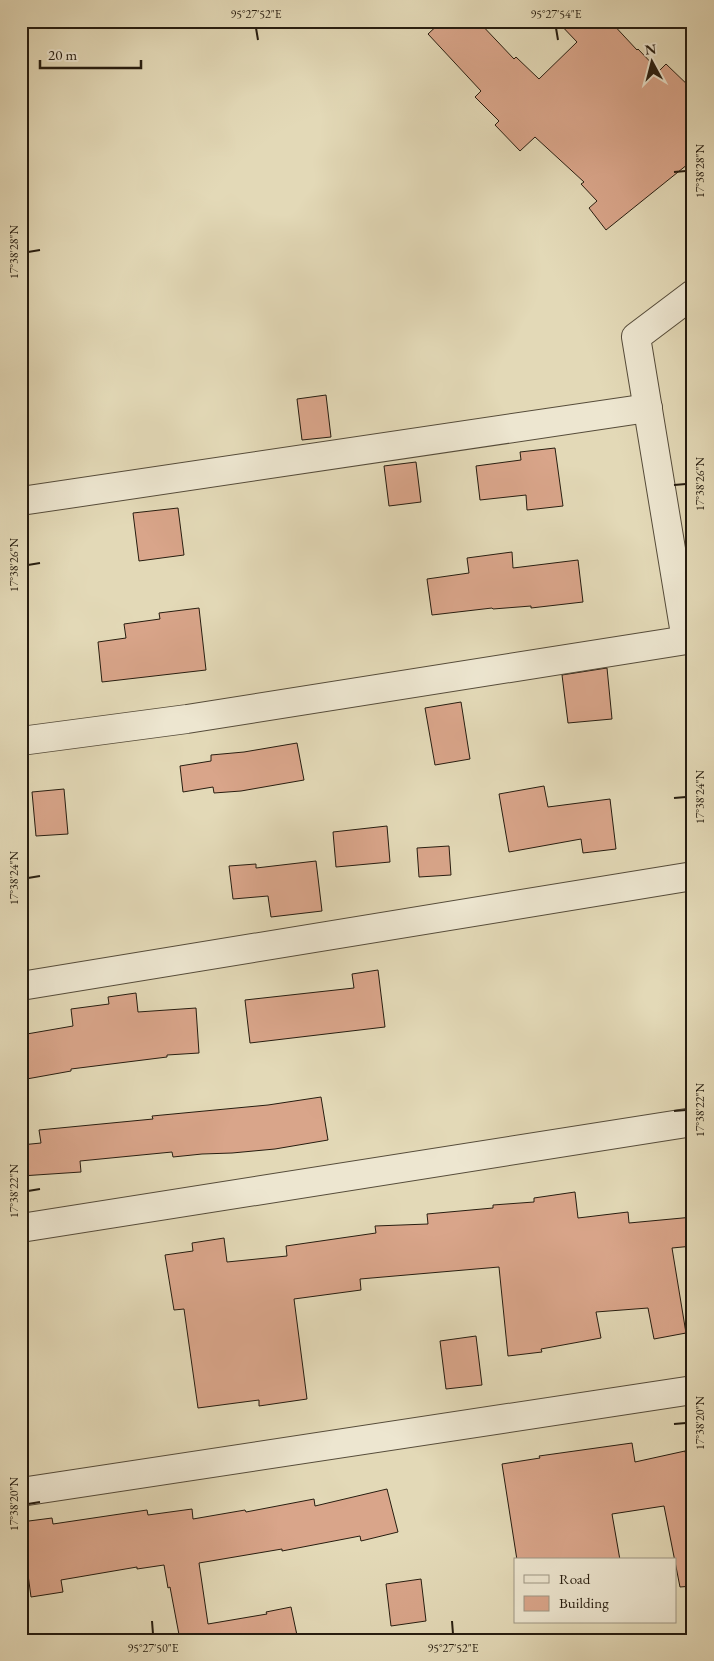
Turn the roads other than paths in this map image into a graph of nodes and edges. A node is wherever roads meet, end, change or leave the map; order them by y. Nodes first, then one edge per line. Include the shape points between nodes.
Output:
1 (693, 294) edge
2 (648, 408) junction
3 (21, 501) edge
4 (689, 640) edge
5 (21, 741) edge
6 (693, 876) edge
7 (21, 986) edge
8 (693, 1122) edge
9 (21, 1228) edge
10 (693, 1390) edge
11 (21, 1492) edge

1 - 2 street via 636,337
2 - 3 street
2 - 4 street
4 - 5 street via 188,719
6 - 7 street
8 - 9 street
10 - 11 street

